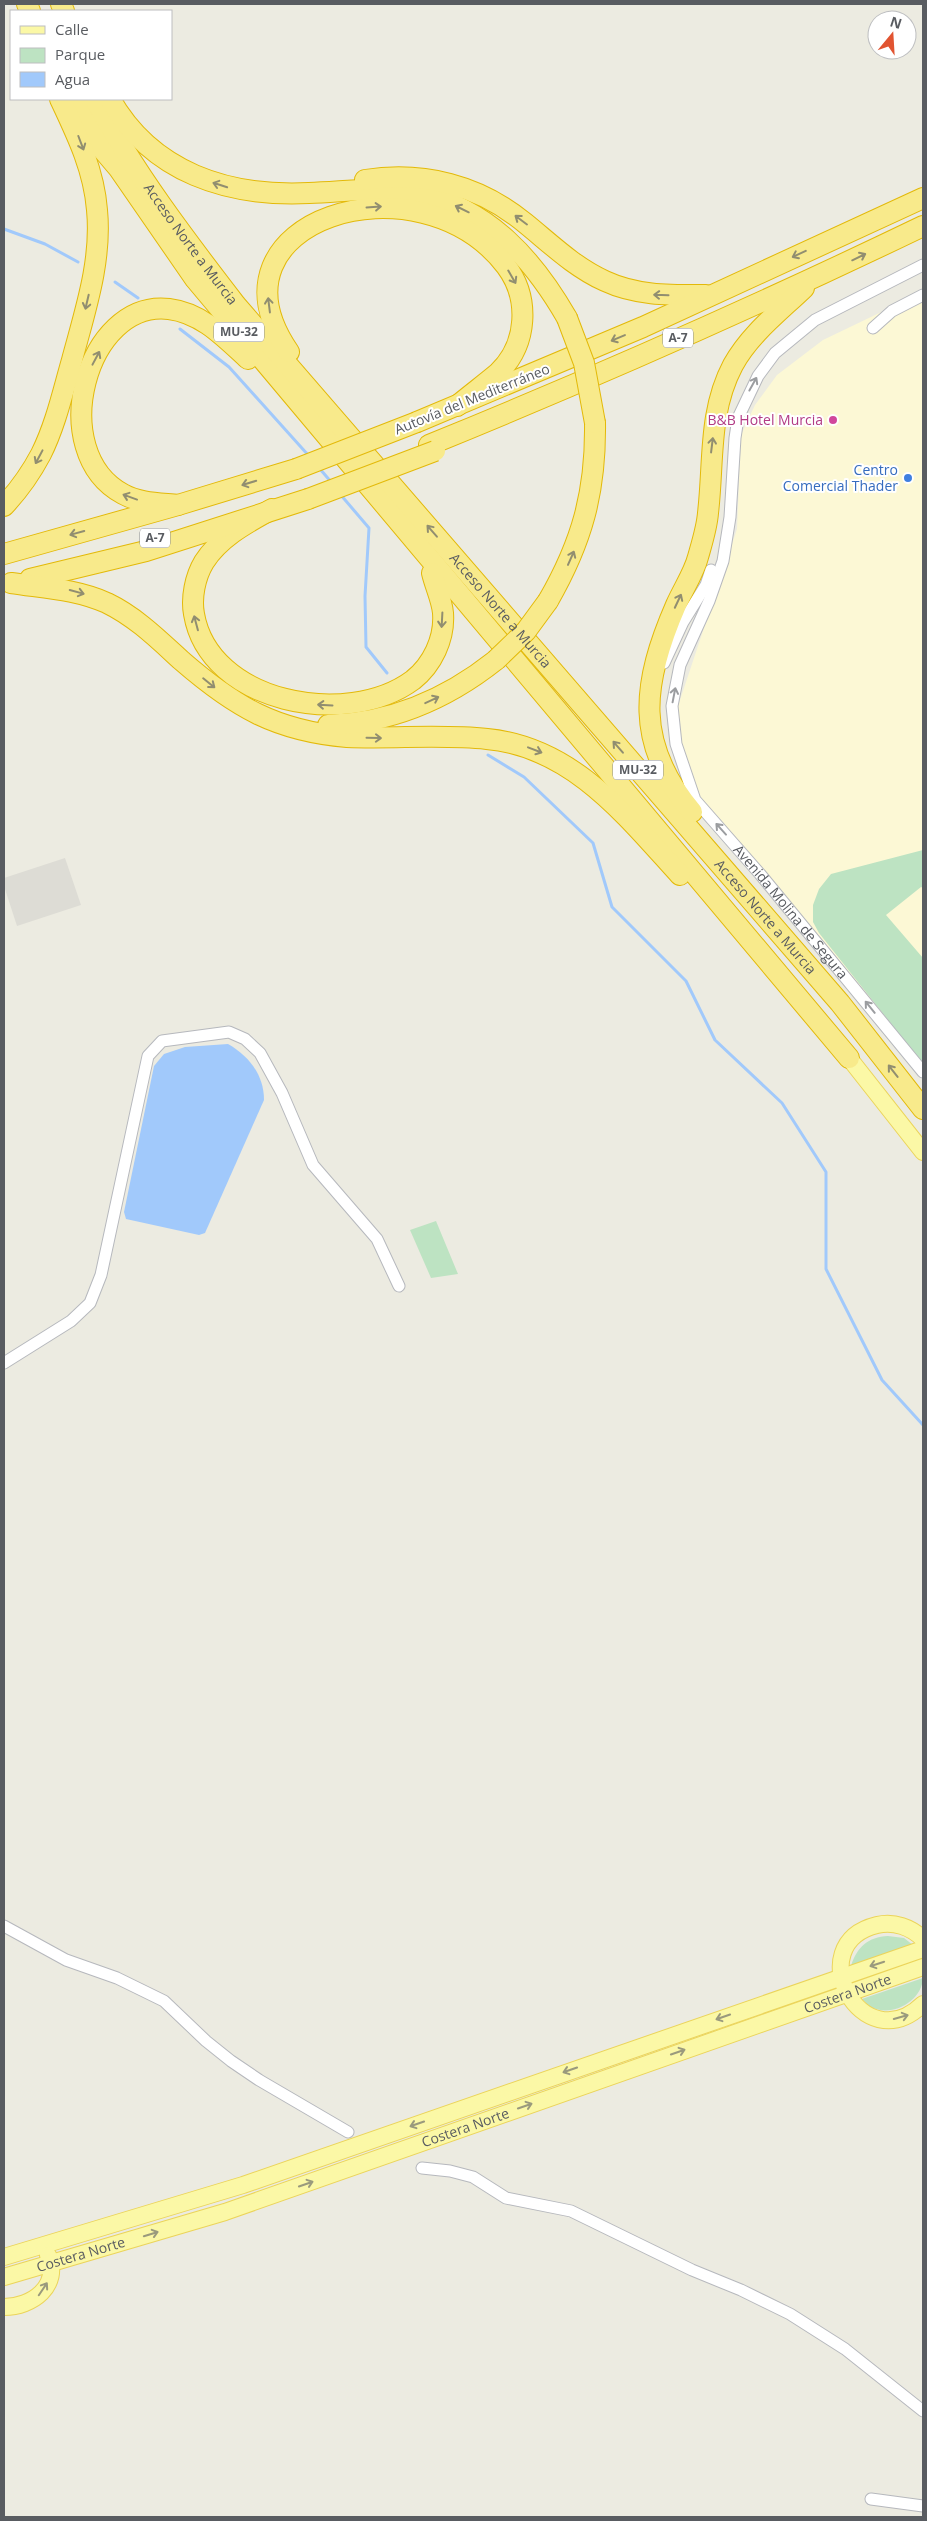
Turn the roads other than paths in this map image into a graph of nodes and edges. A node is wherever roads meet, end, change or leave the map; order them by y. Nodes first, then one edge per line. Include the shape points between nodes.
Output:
1 (60, 100) edge
2 (77, 100) edge
3 (96, 100) edge
4 (111, 100) edge
5 (102, 149) junction
6 (268, 194) junction
7 (923, 198) edge
8 (923, 226) edge
9 (923, 265) edge
10 (826, 273) junction
11 (804, 288) junction
12 (710, 295) junction
13 (923, 295) edge
14 (873, 328) dead end
15 (249, 360) junction
16 (457, 406) junction
17 (349, 434) junction
18 (432, 448) junction
19 (305, 494) junction
20 (4, 506) edge
21 (178, 506) junction
22 (272, 509) junction
23 (730, 517) junction
24 (4, 554) edge
25 (432, 573) junction
26 (6, 581) edge
27 (228, 698) junction
28 (649, 711) junction
29 (740, 936) junction
30 (840, 1003) junction
31 (849, 1058) junction
32 (923, 1072) edge
33 (923, 1109) edge
34 (923, 1152) edge
35 (399, 1286) dead end
36 (4, 1363) edge
37 (4, 1926) edge
38 (923, 1939) edge
39 (923, 1948) edge
40 (923, 1967) edge
41 (841, 1976) junction
42 (846, 1993) junction
43 (923, 2004) edge
44 (348, 2132) dead end
45 (422, 2168) dead end
46 (44, 2246) junction
47 (4, 2257) edge
48 (51, 2264) junction
49 (4, 2277) edge
50 (4, 2307) edge
51 (923, 2411) edge
52 (870, 2500) dead end
53 (923, 2506) edge

1 -> 20 highway via 90,169 97,209 96,258 83,319 51,432 28,476
2 - 5 highway, Acceso Norte a Murcia / MU-32
3 - 17 highway, Acceso Norte a Murcia / MU-32 via 195,252 236,305
6 -> 4 highway via 212,183 164,160 134,134
5 - 15 highway via 113,173 180,272
5 - 31 highway, Acceso Norte a Murcia / MU-32 via 195,279
12 -> 6 highway via 647,294 604,281 574,264 524,222 491,200 468,189 434,180 381,177
27 -> 6 highway, bridge via 260,712 304,723 329,725 370,722 420,706 466,683 526,631 548,601 570,562 588,507 595,465 595,423 584,363 567,318 543,280 514,245 480,218 458,206 421,194 379,190
7 -> 12 highway, Autovía del Mediterráneo / A-7
10 -> 8 highway, Autovía del Mediterráneo / A-7
23 -> 9 street via 738,418 758,376 775,353 829,311
10 - 11 highway
10 - 18 highway, Autovía del Mediterráneo / A-7
11 - 18 highway via 554,402
28 -> 11 highway via 660,644 698,560 708,514 711,450 719,398 734,365 755,334
12 -> 16 highway, Autovía del Mediterráneo / A-7
13 - 14 street via 892,311
21 -> 15 highway via 122,494 95,469 83,441 80,416 93,361 121,324 144,312 168,308 207,323
15 - 25 highway
17 -> 16 highway via 337,411 280,339 272,322 268,293 274,264 288,243 308,227 349,212 365,208 401,208 446,219 475,236 510,272 521,297 522,333 498,372
16 -> 21 highway, Autovía del Mediterráneo / A-7, bridge via 296,469
30 -> 17 highway, Acceso Norte a Murcia / MU-32
18 - 19 highway, Autovía del Mediterráneo / A-7
19 - 22 highway
19 - 26 highway, Autovía del Mediterráneo / A-7
21 -> 24 highway, Autovía del Mediterráneo / A-7
25 -> 22 highway via 443,613 435,655 423,672 390,693 358,704 329,706 279,698 232,673 214,657 196,626 192,605 195,585 204,563 241,527
22 - 26 highway via 146,551
23 - 28 street via 706,585 683,622 664,663
32 -> 23 street, Avenida Molina de Segura via 695,800 676,744 672,706 680,665 723,561
25 - 29 highway
26 -> 27 highway via 75,591 109,604 147,629
27 -> 29 highway via 277,723 325,735 488,739 516,744 549,756 578,772 614,803
28 - 30 highway via 650,734 658,760 676,794 783,918
29 - 31 highway
33 -> 30 highway, Acceso Norte a Murcia / MU-32
31 - 34 main road
35 - 36 street via 377,1239 313,1165 282,1093 260,1053 245,1039 229,1032 162,1041 148,1056 101,1275 90,1303 71,1321
37 - 44 street via 66,1960 117,1978 164,2001 231,2061
38 - 41 main road via 912,1930 897,1925 881,1924 866,1929 844,1952
39 -> 41 main road, Costera Norte
40 - 42 main road, Costera Norte
41 - 42 main road
41 -> 46 main road, Costera Norte via 243,2185
42 -> 43 main road via 856,2007 878,2018 904,2017
48 -> 42 main road, Costera Norte via 225,2212
45 - 51 street via 473,2177 506,2198 571,2211 692,2270 741,2290 790,2314 845,2349
46 - 47 main road, Costera Norte
46 - 48 main road
48 - 49 main road, Costera Norte
50 -> 48 main road via 28,2303 42,2293 49,2280
52 - 53 street

